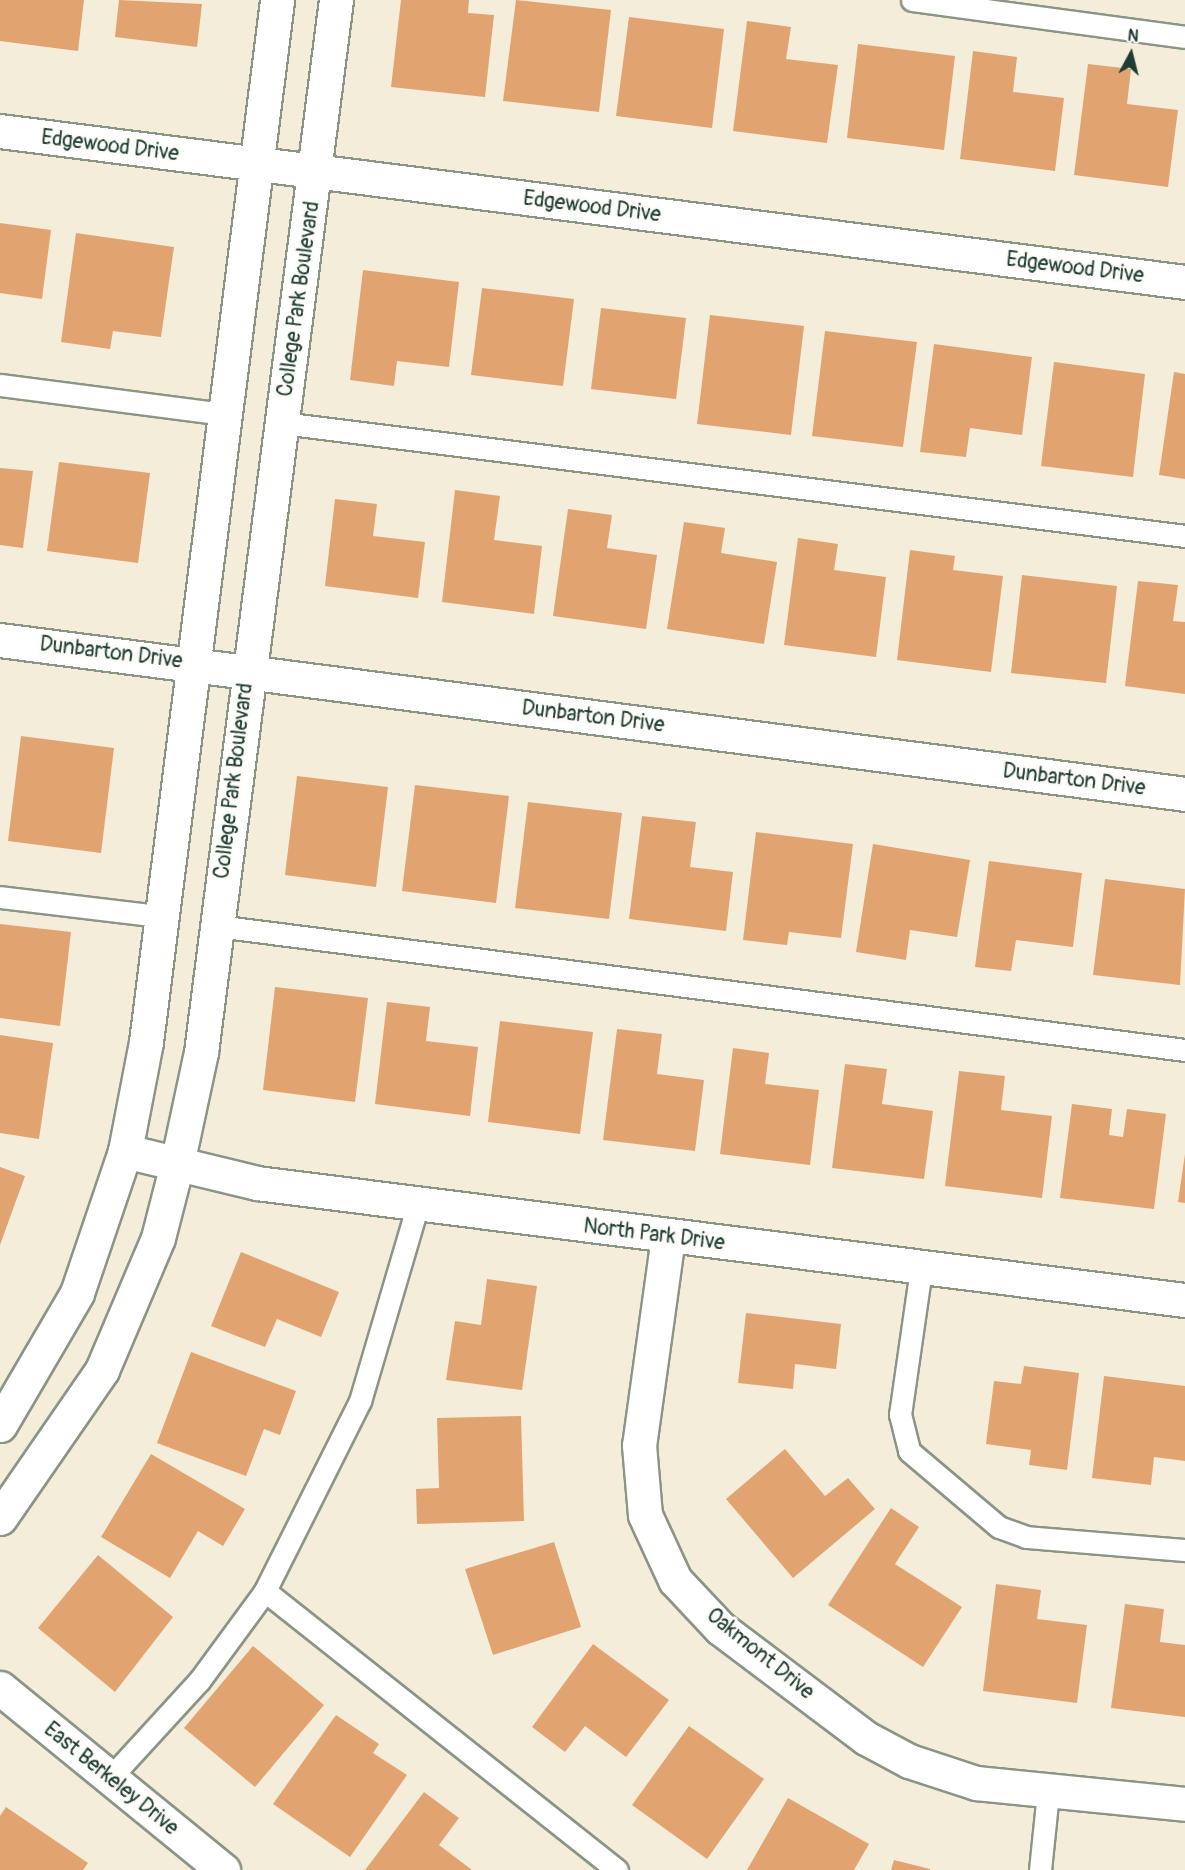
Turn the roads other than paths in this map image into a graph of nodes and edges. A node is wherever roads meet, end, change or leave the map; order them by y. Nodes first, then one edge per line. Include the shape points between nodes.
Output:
1 (277, 0) edge
2 (336, 0) edge
3 (912, 0) edge
4 (1185, 37) edge
5 (0, 131) edge
6 (253, 164) junction
7 (318, 172) junction
8 (1185, 282) edge
9 (0, 385) edge
10 (222, 414) junction
11 (282, 423) junction
12 (1185, 536) edge
13 (0, 640) edge
14 (190, 663) junction
15 (246, 671) junction
16 (1185, 794) edge
17 (0, 897) edge
18 (160, 916) junction
19 (217, 926) junction
20 (1185, 1050) edge
21 (125, 1151) junction
22 (177, 1164) junction
23 (418, 1204) junction
24 (668, 1237) junction
25 (921, 1269) junction
26 (1185, 1300) edge
27 (0, 1425) edge
28 (0, 1518) edge
29 (1185, 1550) edge
30 (266, 1590) junction
31 (0, 1688) edge
32 (111, 1778) junction
33 (1048, 1793) junction
34 (1185, 1804) edge
35 (223, 1870) edge
36 (617, 1870) edge
37 (1040, 1870) edge

1 - 6 street
2 - 7 street, College Park Boulevard
3 - 4 lane
5 - 6 street, Edgewood Drive
6 - 7 street, Edgewood Drive
6 - 10 street
7 - 8 street, Edgewood Drive
7 - 11 street, College Park Boulevard
9 - 10 lane
10 - 14 street
11 - 12 lane
11 - 15 street, College Park Boulevard
13 - 14 street, Dunbarton Drive
14 - 15 street, Dunbarton Drive
14 - 18 street
15 - 16 street, Dunbarton Drive
15 - 19 street, College Park Boulevard
17 - 18 lane
18 - 21 street via 146,1042
19 - 20 lane
19 - 22 street, College Park Boulevard via 201,1052
21 - 22 street, North Park Drive
21 - 27 street via 77,1293
22 - 23 street, North Park Drive via 257,1183
22 - 28 street, College Park Boulevard via 158,1238 102,1370 62,1436
23 - 24 street, North Park Drive
23 - 30 lane via 360,1401
24 - 25 street, North Park Drive
24 - 33 street, Oakmont Drive via 639,1445 645,1515 675,1580 720,1628 866,1737 909,1761 976,1783
25 - 26 street, North Park Drive
25 - 29 lane via 900,1414 909,1451 999,1527 1026,1537
30 - 32 lane via 199,1681
30 - 36 lane
31 - 32 street, East Berkeley Drive
32 - 35 street, East Berkeley Drive
33 - 34 street, Oakmont Drive
33 - 37 lane

